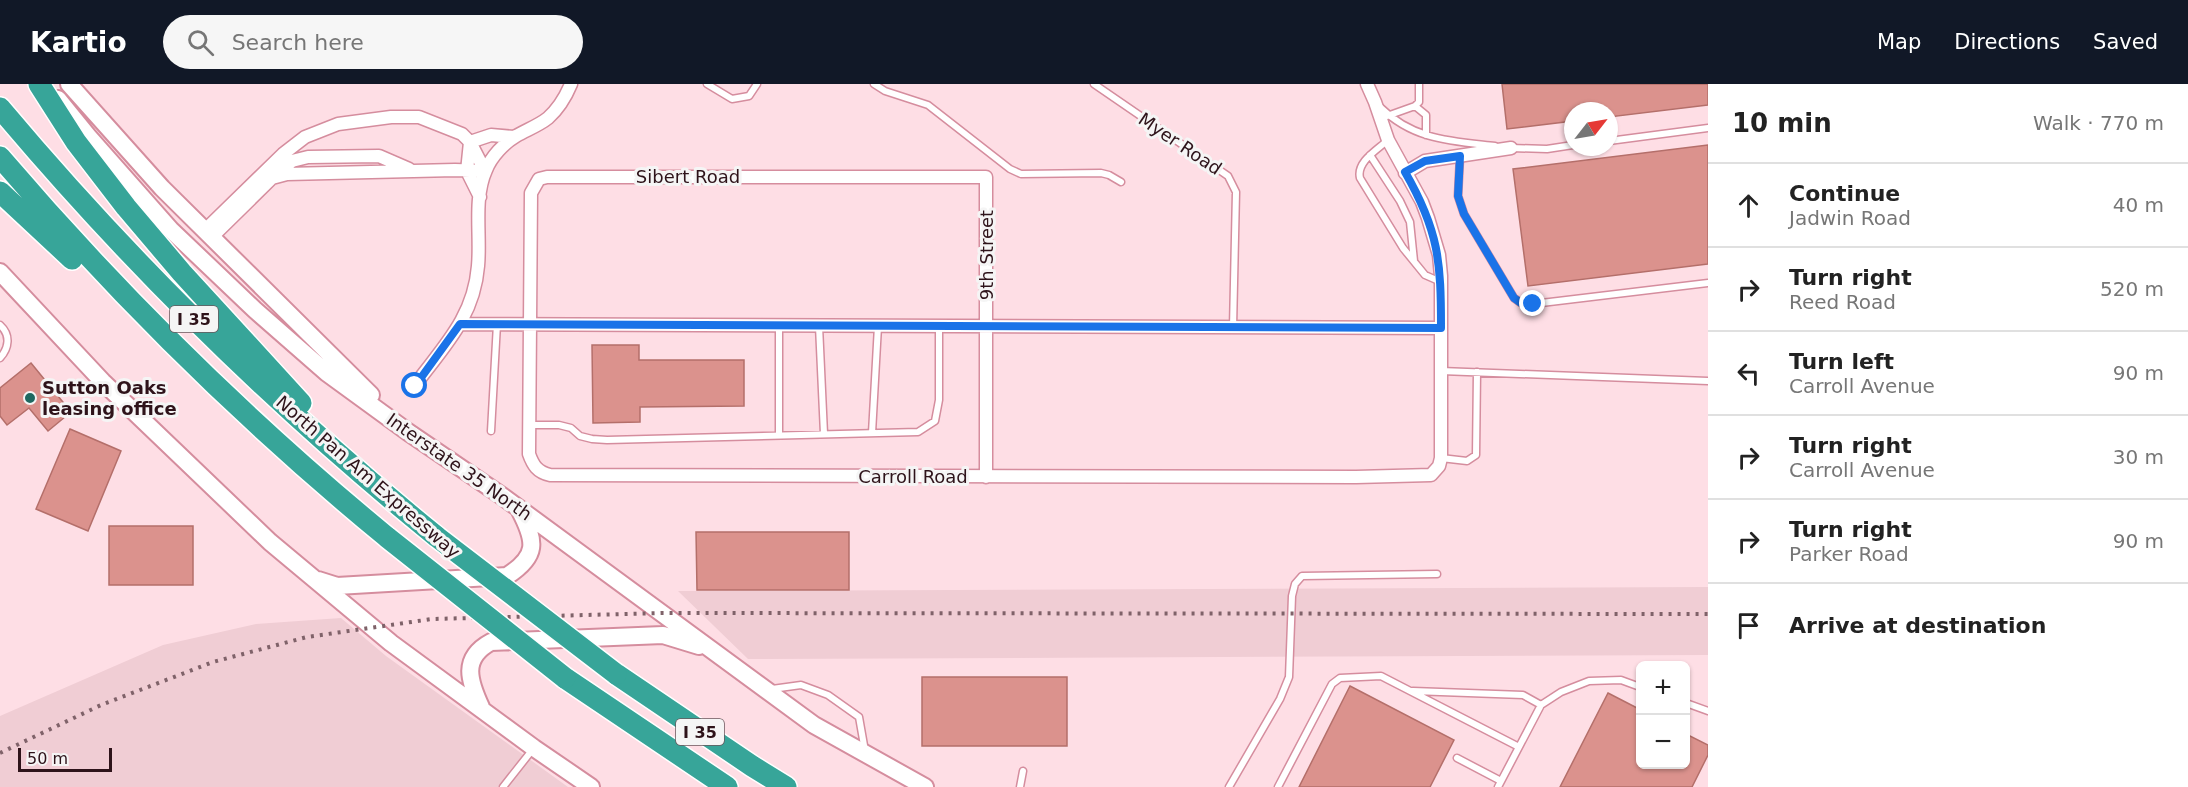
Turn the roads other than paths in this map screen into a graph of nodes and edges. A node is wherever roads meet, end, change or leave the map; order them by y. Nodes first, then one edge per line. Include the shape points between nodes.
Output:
1 (39, 84) edge
2 (47, 84) edge
3 (69, 84) edge
4 (571, 84) edge
5 (707, 84) edge
6 (757, 84) edge
7 (874, 84) edge
8 (1095, 84) edge
9 (1367, 84) edge
10 (1419, 84) edge
11 (1415, 106) junction
12 (0, 108) edge
13 (1384, 117) junction
14 (1708, 128) edge
15 (1426, 135) junction
16 (514, 137) junction
17 (1388, 140) junction
18 (1618, 140) edge
19 (470, 142) junction
20 (1564, 146) edge
21 (1511, 148) junction
22 (1370, 155) junction
23 (1460, 156) junction
24 (0, 157) edge
25 (467, 171) junction
26 (485, 171) junction
27 (1405, 172) junction
28 (986, 177) joint
29 (1121, 182) dead end
30 (0, 192) edge
31 (480, 197) junction
32 (208, 235) junction
33 (1414, 262) junction
34 (0, 272) edge
35 (1441, 282) junction
36 (1708, 283) edge
37 (460, 324) junction
38 (497, 324) junction
39 (529, 324) junction
40 (0, 325) edge
41 (779, 326) junction
42 (819, 326) junction
43 (878, 326) junction
44 (939, 327) junction
45 (987, 327) junction
46 (1233, 328) junction
47 (1441, 328) junction
48 (0, 358) edge
49 (1441, 371) junction
50 (1477, 372) junction
51 (1708, 381) edge
52 (415, 386) dead end
53 (529, 424) junction
54 (491, 431) dead end
55 (408, 432) junction
56 (872, 433) junction
57 (824, 434) junction
58 (779, 435) junction
59 (1438, 464) junction
60 (986, 477) junction
61 (317, 479) junction
62 (519, 509) junction
63 (405, 512) junction
64 (1437, 574) dead end
65 (312, 578) junction
66 (711, 650) junction
67 (1636, 685) edge
68 (766, 690) junction
69 (1409, 691) junction
70 (1690, 704) edge
71 (1541, 705) junction
72 (481, 708) junction
73 (1708, 711) edge
74 (1519, 747) junction
75 (534, 748) junction
76 (865, 754) junction
77 (1457, 758) dead end
78 (1023, 771) dead end
79 (1500, 784) edge
80 (503, 787) edge
81 (591, 787) edge
82 (728, 787) edge
83 (786, 787) edge
84 (925, 787) edge
85 (1020, 787) edge
86 (1229, 787) edge
87 (1278, 787) edge

1 - 63 highway via 76,142 154,240 285,387
2 - 55 main road, Interstate 35 North via 171,230 327,373
3 - 32 main road
4 - 16 street via 548,118
5 - 6 lane via 732,99 750,96
7 - 29 lane via 928,105 1021,174 1101,173
8 - 46 lane, Myer Road via 1228,176 1236,192
9 - 13 street
10 - 11 lane via 1419,102
11 - 13 lane
11 - 15 lane via 1426,115
12 - 63 highway, North Pan Am Expressway / I 35 via 166,292 282,403
13 - 15 lane
13 - 17 street
14 - 18 lane
15 - 21 lane via 1449,142
16 - 19 street via 491,135
16 - 26 street via 492,158
17 - 22 lane
17 - 27 street
19 - 25 street
19 - 26 street
19 - 32 street via 462,134 419,117 338,124 305,137 283,153
20 - 21 lane
21 - 23 street
22 - 33 lane via 1410,222
22 - 33 lane via 1361,166 1360,178
23 - 27 street via 1425,161
23 - 36 lane via 1458,196 1464,214 1514,298 1521,303
24 - 61 highway, North Pan Am Expressway / I 35 via 83,252 158,329
25 - 26 street
25 - 31 street
25 - 32 street via 414,171 379,156 308,157 292,161
26 - 31 street
27 - 35 street via 1428,218 1439,255
28 - 39 street, Sibert Road via 539,179 531,193
28 - 45 street, 9th Street
30 - 61 highway via 228,414
31 - 37 street via 473,300
32 - 55 main road
33 - 35 lane via 1425,276
34 - 65 main road via 127,406
35 - 47 street
37 - 38 street
37 - 52 street
38 - 39 street
38 - 54 lane
39 - 41 street
39 - 53 street, Carroll Road
40 - 48 lane via 8,336 8,344
41 - 42 street
41 - 58 lane
42 - 43 street
42 - 57 lane
43 - 44 street
43 - 56 lane
44 - 45 street
44 - 56 lane via 939,400 935,421 918,432
45 - 46 street
45 - 60 street, 9th Street
46 - 47 street
47 - 49 street
49 - 50 lane
49 - 59 street
50 - 51 lane
50 - 59 lane via 1476,455 1467,461
53 - 58 lane via 559,425 592,439
53 - 60 street, Carroll Road via 533,465 542,474 550,475
55 - 62 main road, Interstate 35 North
56 - 57 lane
57 - 58 lane
59 - 60 street, Carroll Road via 1431,475
61 - 82 highway, North Pan Am Expressway / I 35, bridge via 566,678
62 - 65 main road via 532,536 529,557 507,576 337,586
62 - 66 main road, Interstate 35 North
63 - 83 highway, North Pan Am Expressway / I 35, bridge via 616,674
64 - 86 lane via 1302,576 1292,596 1288,677 1280,699
65 - 72 main road via 391,643
66 - 68 main road, Interstate 35 North
66 - 72 main road via 663,635 491,642 480,648 472,660 472,689
67 - 71 lane via 1621,680 1589,681
68 - 76 main road, Interstate 35 North via 814,725
68 - 76 lane via 801,685 828,695 859,717
69 - 71 lane via 1523,695
69 - 74 lane
69 - 87 lane via 1381,676 1340,678 1332,684
70 - 73 lane
71 - 74 lane
72 - 75 main road
74 - 79 lane
75 - 80 lane
75 - 81 main road
76 - 84 main road, Interstate 35 North
77 - 79 lane
78 - 85 lane

